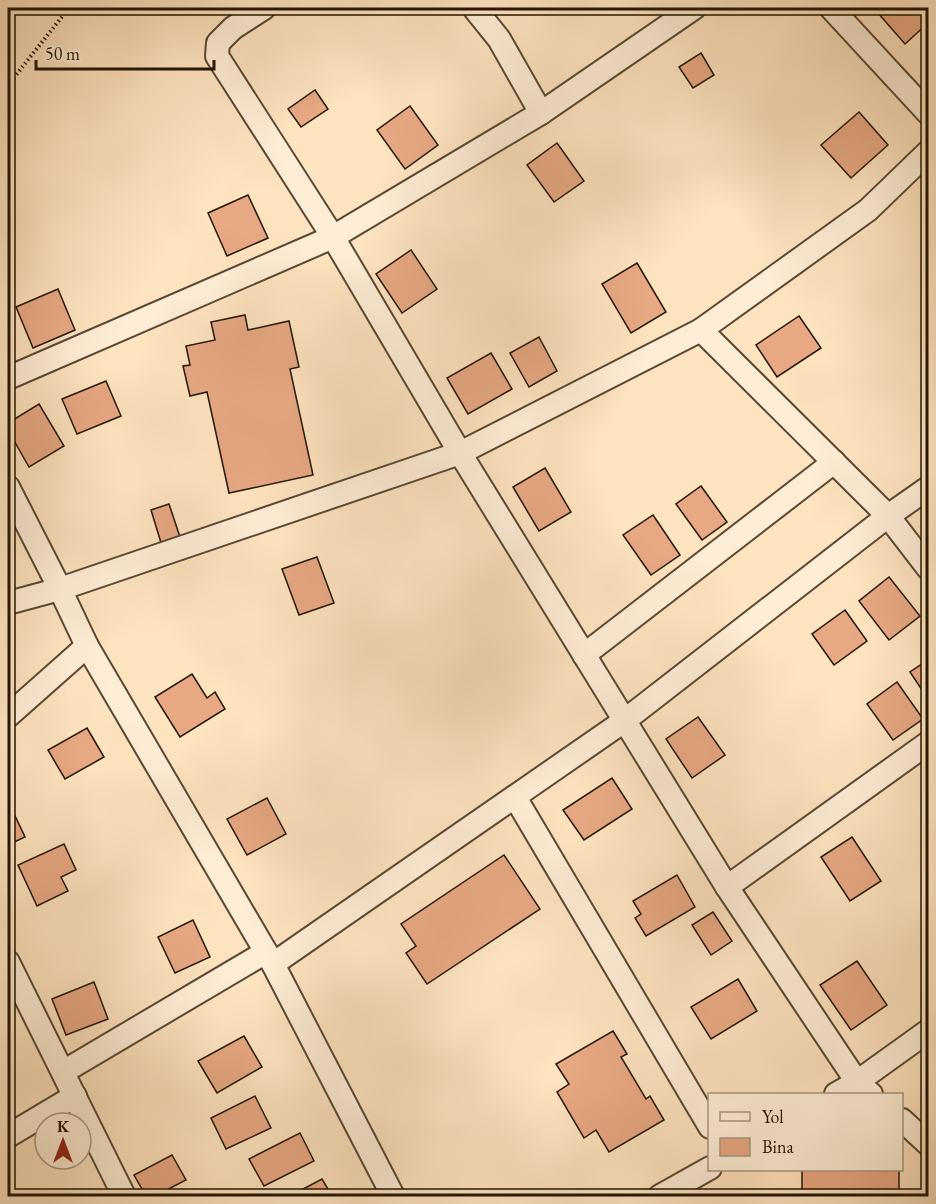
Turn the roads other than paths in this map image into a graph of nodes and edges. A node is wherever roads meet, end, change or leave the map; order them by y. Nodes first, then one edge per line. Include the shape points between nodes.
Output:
1 (264, 8) edge
2 (474, 8) edge
3 (694, 8) edge
4 (831, 8) edge
5 (541, 113) junction
6 (928, 113) edge
7 (928, 152) edge
8 (333, 237) junction
9 (700, 330) junction
10 (8, 378) edge
11 (460, 453) junction
12 (834, 462) junction
13 (8, 487) edge
14 (928, 488) edge
15 (888, 516) junction
16 (928, 568) edge
17 (60, 589) junction
18 (8, 603) edge
19 (87, 646) junction
20 (584, 655) junction
21 (8, 716) edge
22 (624, 721) junction
23 (928, 743) edge
24 (515, 797) junction
25 (728, 887) junction
26 (270, 958) junction
27 (8, 962) edge
28 (928, 1031) edge
29 (63, 1072) junction
30 (864, 1088) edge
31 (844, 1093) edge
32 (75, 1096) junction
33 (903, 1121) edge
34 (708, 1124) edge
35 (8, 1136) edge
36 (928, 1144) edge
37 (708, 1169) edge
38 (124, 1197) edge
39 (393, 1197) edge
40 (660, 1197) edge

1 - 8 street via 218,43 217,56
2 - 5 street via 499,39
3 - 5 street
4 - 6 street
5 - 8 street
7 - 9 street via 868,210
8 - 10 street
8 - 11 street
9 - 11 street
9 - 12 street
11 - 17 street
11 - 20 street
12 - 15 street
12 - 20 street
13 - 17 street
14 - 15 street
15 - 16 street
15 - 22 street
17 - 18 street
17 - 19 street
19 - 21 street
19 - 26 street
20 - 22 street
22 - 24 street
22 - 25 street
23 - 25 street
24 - 26 street
24 - 34 street
25 - 30 street
26 - 29 street
26 - 39 street
27 - 29 street
28 - 30 street
29 - 32 street
30 - 31 street
32 - 35 street
32 - 38 street
33 - 36 street
37 - 40 street

